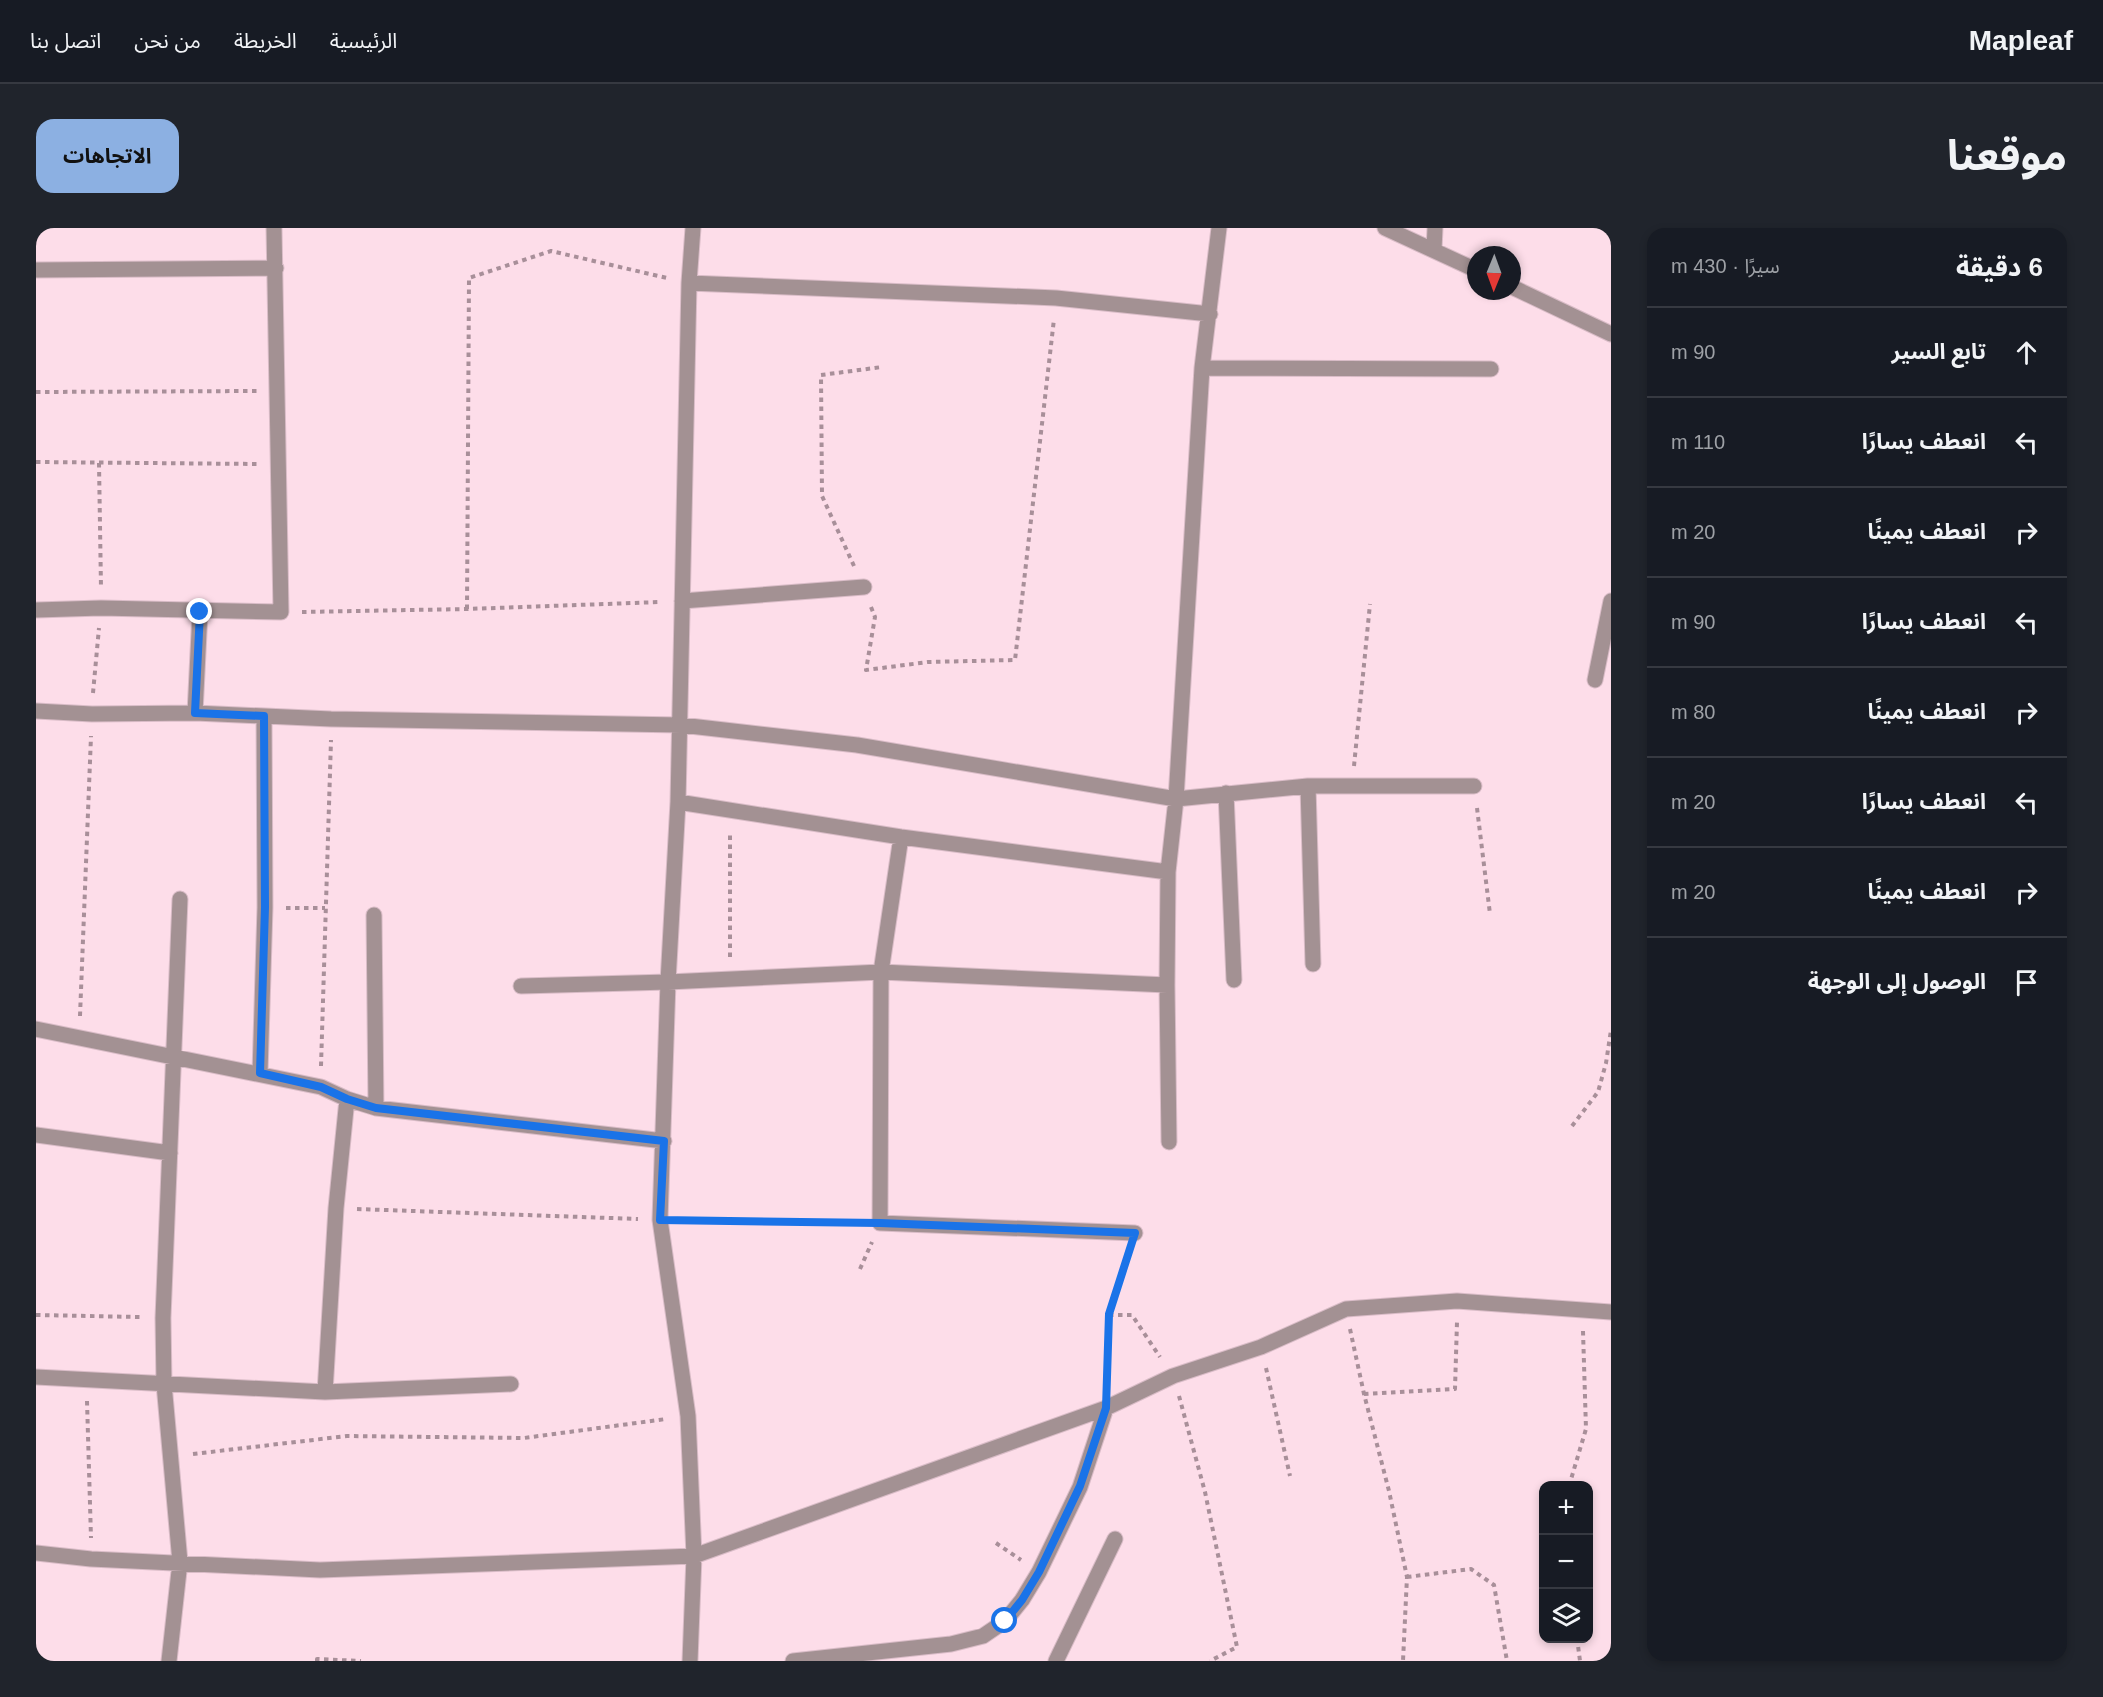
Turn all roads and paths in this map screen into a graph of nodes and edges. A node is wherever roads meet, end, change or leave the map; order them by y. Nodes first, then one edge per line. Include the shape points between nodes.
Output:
1 (274, 228) edge
2 (693, 228) edge
3 (1219, 228) edge
4 (1385, 228) edge
5 (1435, 228) edge
6 (1434, 250) junction
7 (1467, 266) edge
8 (276, 268) junction
9 (36, 270) edge
10 (689, 283) junction
11 (1521, 291) edge
12 (1056, 298) junction
13 (1210, 314) junction
14 (1611, 334) edge
15 (882, 367) dead end
16 (1202, 368) junction
17 (1491, 369) dead end
18 (276, 391) junction
19 (36, 392) edge
20 (36, 462) edge
21 (99, 463) junction
22 (277, 464) junction
23 (864, 587) junction
24 (682, 601) junction
25 (1611, 601) edge
26 (1370, 604) dead end
27 (101, 608) junction
28 (467, 609) junction
29 (36, 610) edge
30 (200, 612) junction
31 (281, 612) junction
32 (1595, 680) dead end
33 (36, 711) edge
34 (195, 713) junction
35 (92, 714) junction
36 (264, 716) junction
37 (331, 719) junction
38 (681, 725) junction
39 (1352, 784) junction
40 (1308, 786) junction
41 (1474, 786) joint
42 (1226, 793) junction
43 (1176, 799) junction
44 (678, 802) junction
45 (730, 811) junction
46 (901, 837) junction
47 (1168, 873) junction
48 (180, 899) dead end
49 (265, 907) junction
50 (325, 908) junction
51 (1490, 914) dead end
52 (374, 915) dead end
53 (1313, 964) dead end
54 (881, 972) junction
55 (730, 979) junction
56 (1234, 980) dead end
57 (668, 982) junction
58 (1167, 985) junction
59 (521, 986) dead end
60 (36, 1029) edge
61 (1611, 1030) edge
62 (79, 1037) junction
63 (175, 1058) junction
64 (260, 1073) junction
65 (321, 1087) junction
66 (347, 1099) junction
67 (376, 1108) junction
68 (1572, 1126) dead end
69 (36, 1135) edge
70 (664, 1141) junction
71 (1169, 1142) dead end
72 (170, 1153) junction
73 (336, 1208) junction
74 (660, 1220) junction
75 (880, 1223) junction
76 (1135, 1233) joint
77 (860, 1269) dead end
78 (1457, 1301) junction
79 (1346, 1309) junction
80 (1582, 1310) junction
81 (1611, 1312) edge
82 (1109, 1314) junction
83 (36, 1315) edge
84 (163, 1318) junction
85 (1261, 1347) junction
86 (1173, 1376) junction
87 (36, 1377) edge
88 (86, 1378) junction
89 (164, 1384) junction
90 (511, 1384) dead end
91 (325, 1392) junction
92 (1364, 1394) junction
93 (1106, 1408) junction
94 (688, 1416) junction
95 (170, 1456) junction
96 (1290, 1476) dead end
97 (1570, 1481) edge
98 (1115, 1539) dead end
99 (996, 1543) dead end
100 (36, 1553) edge
101 (694, 1556) junction
102 (91, 1559) junction
103 (180, 1562) junction
104 (1039, 1572) junction
105 (1407, 1577) junction
106 (1578, 1643) edge
107 (169, 1661) edge
108 (317, 1661) edge
109 (361, 1661) edge
110 (690, 1661) edge
111 (792, 1661) edge
112 (1056, 1661) edge
113 (1210, 1661) edge
114 (1403, 1661) edge
115 (1506, 1661) edge
116 (1580, 1661) edge

1 - 8 street
2 - 10 street
3 - 13 street
4 - 6 street
5 - 6 street
6 - 7 street
8 - 9 street
8 - 18 street
10 - 12 street
10 - 24 street
10 - 28 path via 551,251 469,278
11 - 14 street
12 - 13 street
12 - 23 path via 1015,660 928,662 866,670 874,617
13 - 16 street
15 - 23 path via 821,375 822,496
16 - 17 street
16 - 43 street
18 - 19 path
18 - 22 street
20 - 21 path
21 - 22 path
21 - 27 path
22 - 31 street
23 - 24 street
24 - 28 path
24 - 38 street
25 - 32 street
26 - 39 path
27 - 29 street
27 - 30 street
27 - 35 path
28 - 31 path
30 - 31 street
30 - 34 street
33 - 35 street
34 - 35 street
34 - 36 street
35 - 62 path
36 - 37 street
36 - 49 street
37 - 38 street
37 - 50 path
38 - 43 street via 857,745
38 - 44 street
39 - 40 street
39 - 41 street
40 - 42 street
40 - 53 street
41 - 51 path
42 - 43 street
42 - 56 street
43 - 47 street
44 - 45 street
44 - 57 street
45 - 46 street
45 - 55 path
46 - 47 street
46 - 54 street
47 - 58 street
48 - 63 street
49 - 50 path
49 - 64 street
50 - 65 path
52 - 67 street
54 - 55 street
54 - 58 street
54 - 75 street
55 - 57 street
57 - 59 street
57 - 70 street
58 - 71 street
60 - 62 street
61 - 68 path via 1598,1092
62 - 63 street
63 - 64 street
63 - 72 street
64 - 65 street
65 - 66 street
66 - 67 street
66 - 73 street
67 - 70 street
69 - 72 street
70 - 74 street
72 - 84 street
73 - 74 path
73 - 91 street
74 - 75 path
74 - 94 street
75 - 76 street
75 - 77 path
76 - 82 path
78 - 79 street
78 - 80 street
78 - 92 path via 1455,1389
79 - 85 street
79 - 92 path
80 - 81 street
80 - 97 path via 1586,1429
82 - 86 path via 1132,1315
82 - 93 path
83 - 84 path
84 - 89 street
85 - 86 street
85 - 96 path
86 - 93 street
86 - 113 path via 1205,1492 1237,1647
87 - 88 street
88 - 89 street
88 - 102 path
89 - 91 street
89 - 95 street
90 - 91 street
92 - 105 path
93 - 101 street
93 - 104 street via 1080,1486
94 - 95 path via 524,1438 347,1436
94 - 101 street
95 - 103 street
98 - 112 street
99 - 104 path
100 - 102 street
101 - 103 street via 320,1570
101 - 110 street
102 - 103 street
103 - 107 street
104 - 111 street via 1005,1621 983,1636 951,1644
105 - 114 path
105 - 115 path via 1471,1569 1494,1585
106 - 116 path
108 - 109 path

